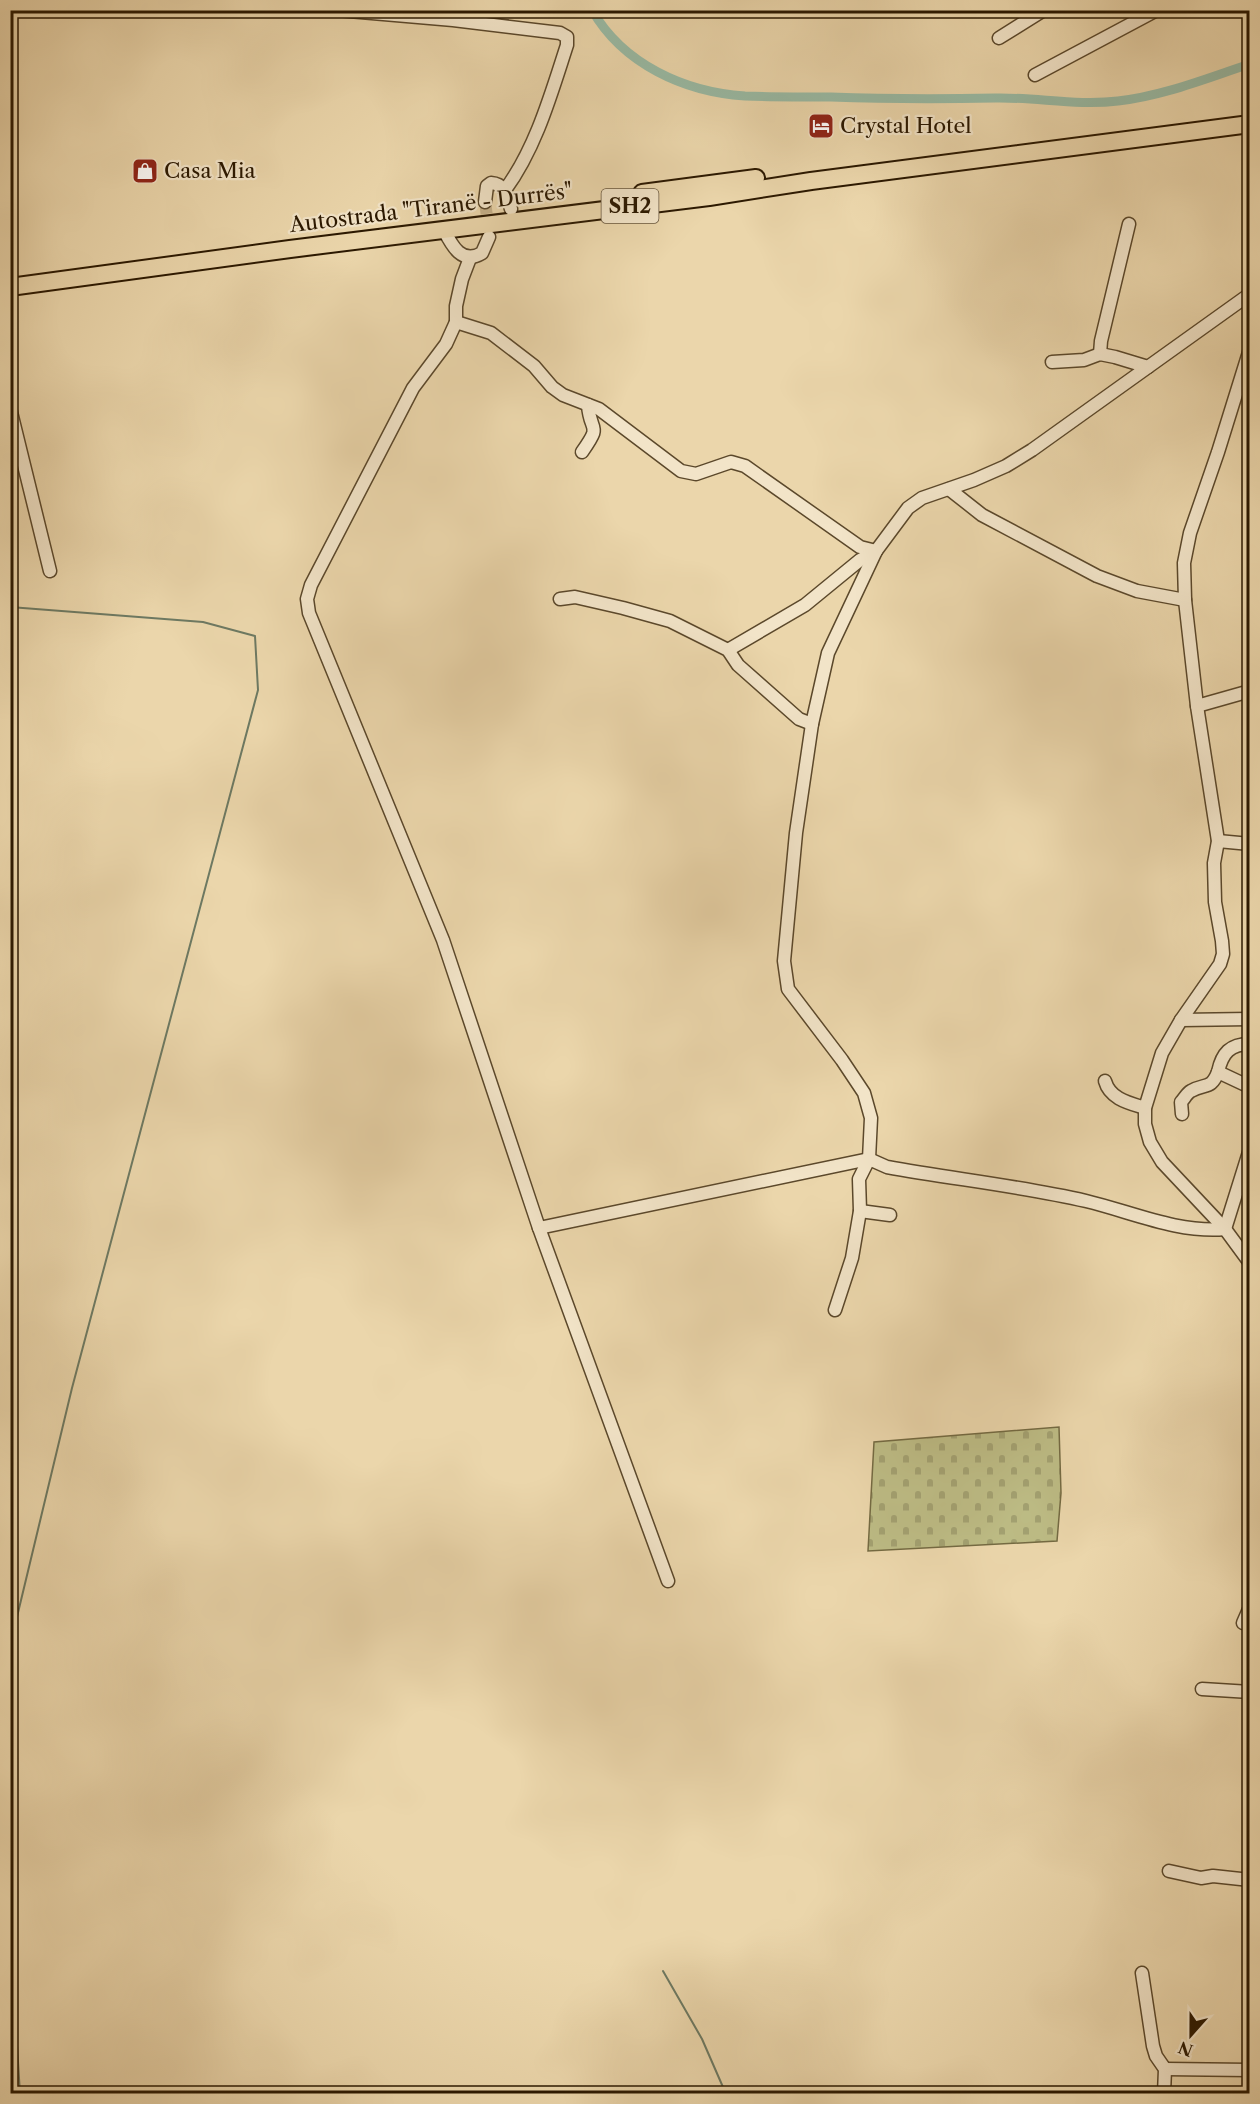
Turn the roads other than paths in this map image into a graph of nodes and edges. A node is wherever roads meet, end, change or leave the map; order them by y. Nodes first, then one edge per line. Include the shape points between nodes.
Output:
1 (337, 10) edge
2 (1044, 10) edge
3 (1157, 10) edge
4 (1246, 10) edge
5 (1250, 14) edge
6 (999, 38) dead end
7 (1035, 75) dead end
8 (1250, 113) edge
9 (1250, 124) edge
10 (505, 190) junction
11 (485, 202) dead end
12 (511, 209) junction
13 (1129, 224) dead end
14 (444, 230) junction
15 (489, 237) dead end
16 (470, 258) junction
17 (10, 276) edge
18 (10, 287) edge
19 (1250, 294) edge
20 (456, 322) junction
21 (1250, 349) edge
22 (1100, 354) junction
23 (1052, 362) dead end
24 (1148, 367) junction
25 (588, 405) junction
26 (10, 408) edge
27 (582, 452) dead end
28 (949, 489) junction
29 (876, 551) junction
30 (50, 571) dead end
31 (560, 599) dead end
32 (1185, 600) junction
33 (728, 650) junction
34 (1250, 691) edge
35 (1197, 706) junction
36 (812, 724) junction
37 (1218, 841) junction
38 (1250, 844) edge
39 (1250, 1019) edge
40 (1181, 1020) junction
41 (1250, 1044) edge
42 (1218, 1072) junction
43 (1105, 1081) dead end
44 (1250, 1087) edge
45 (1145, 1108) junction
46 (1182, 1114) dead end
47 (1250, 1149) edge
48 (869, 1159) junction
49 (860, 1211) junction
50 (890, 1215) dead end
51 (539, 1228) junction
52 (1225, 1229) junction
53 (1250, 1263) edge
54 (836, 1310) dead end
55 (668, 1581) dead end
56 (1250, 1607) edge
57 (1243, 1623) dead end
58 (1202, 1689) dead end
59 (1250, 1692) edge
60 (1169, 1871) dead end
61 (1250, 1880) edge
62 (1142, 1973) dead end
63 (1165, 2069) junction
64 (1250, 2070) edge
65 (1164, 2094) edge

1 - 10 street via 453,20 567,37 550,97 527,152
2 - 6 street
3 - 7 street
4 - 5 street
8 - 12 highway, Autostrada "Tiranë - Durrës" / SH2
9 - 14 highway, Autostrada "Tiranë - Durrës" / SH2
10 - 11 street via 491,183 485,192
10 - 12 street
12 - 17 highway, Autostrada "Tiranë - Durrës" / SH2
13 - 22 street
14 - 16 street via 453,248
14 - 18 highway, Autostrada "Tiranë - Durrës" / SH2
15 - 16 street via 482,253
16 - 20 street via 456,306
19 - 24 street
20 - 25 street via 491,333 534,366 552,387
20 - 51 street via 446,344 413,388 310,585 307,599 309,613 443,940
21 - 32 street via 1190,533 1184,563
22 - 23 street via 1084,360
22 - 24 street
24 - 28 street via 1006,466
25 - 27 street via 595,428
25 - 29 street via 599,409 681,471 696,474 731,462 745,466 860,547
26 - 30 street
28 - 29 street via 922,498 908,508
28 - 32 street via 982,515 1097,576 1137,591
29 - 33 street via 804,605
29 - 36 street via 828,652
31 - 33 street via 585,599 669,621
32 - 35 street
33 - 36 street via 738,665 799,719
34 - 35 street
35 - 37 street
36 - 48 street via 796,833 785,976 796,1003 864,1093 871,1118
37 - 38 street
37 - 40 street via 1215,902 1223,954 1214,975
39 - 40 street
40 - 45 street via 1162,1053
41 - 42 street via 1228,1049
42 - 44 street
42 - 46 street via 1207,1087 1190,1091 1181,1102
43 - 45 street via 1107,1089 1120,1100
45 - 52 street via 1150,1142 1161,1162
47 - 52 street
48 - 49 street via 860,1179
48 - 51 street
48 - 52 street via 887,1167 1088,1202 1170,1224
49 - 50 street
49 - 54 street via 852,1258
51 - 55 street
52 - 53 street
56 - 57 street
58 - 59 street
60 - 61 street via 1201,1878
62 - 63 street via 1153,2046
63 - 64 street
63 - 65 street

